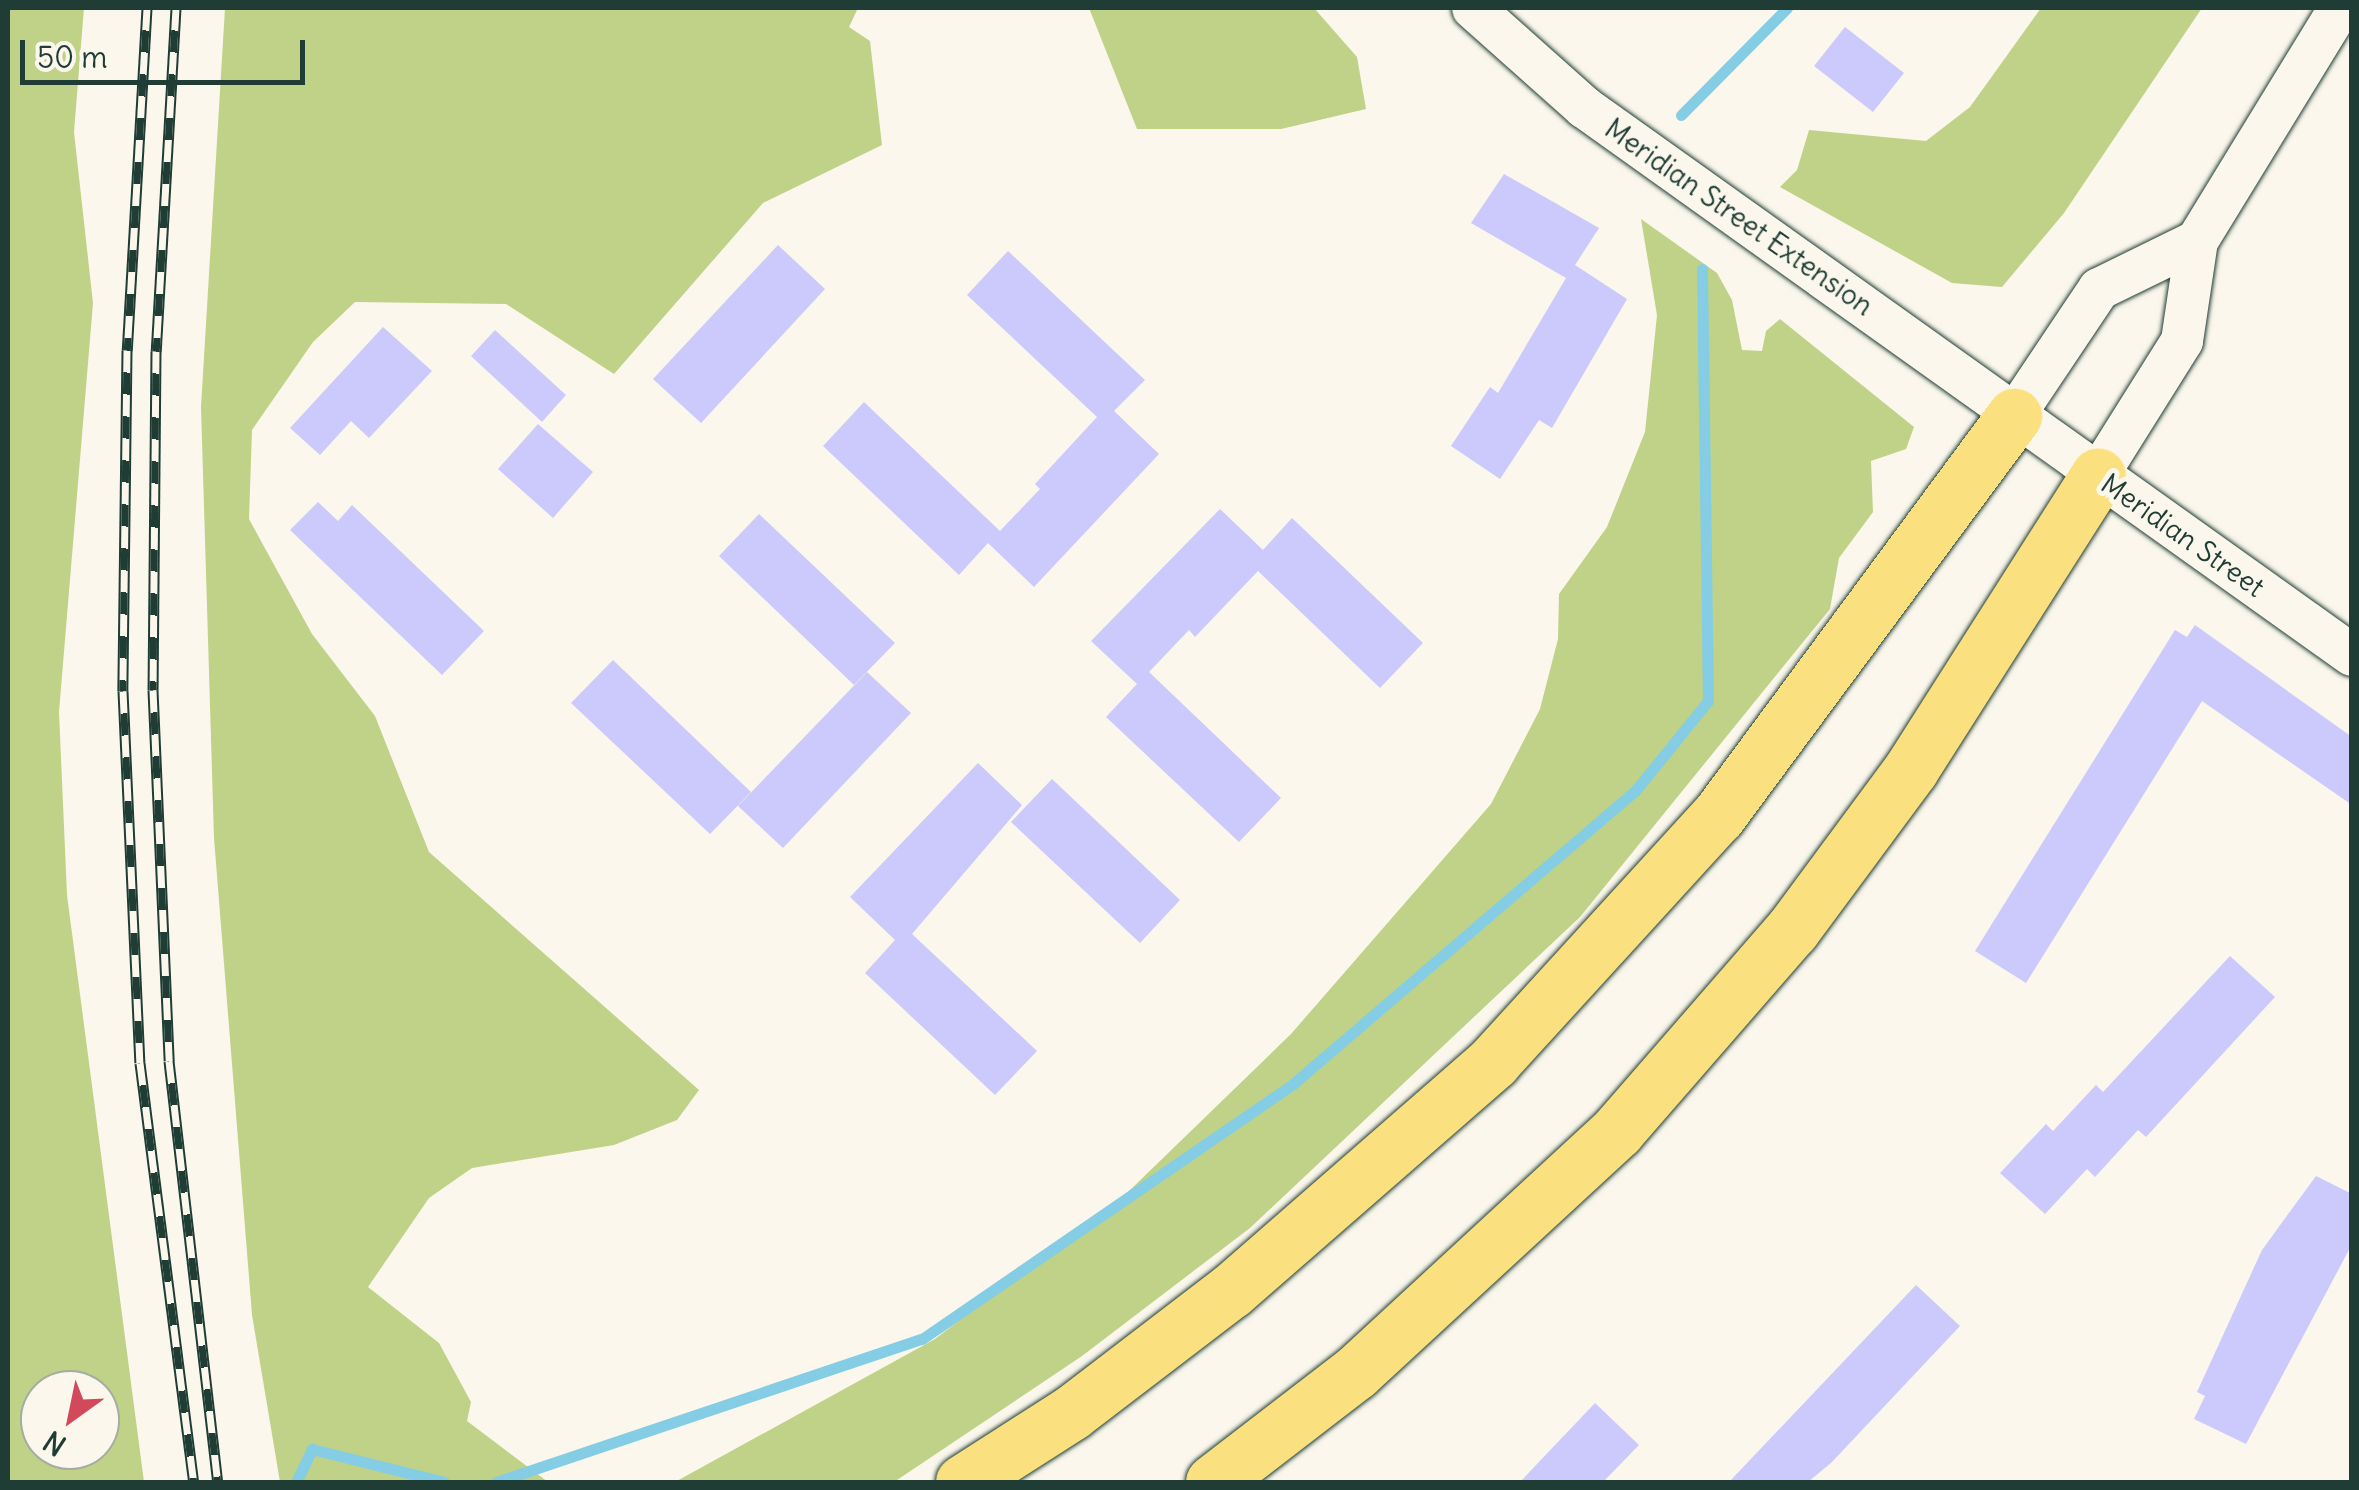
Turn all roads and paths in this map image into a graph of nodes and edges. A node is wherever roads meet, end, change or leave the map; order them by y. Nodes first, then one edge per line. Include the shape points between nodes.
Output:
1 (1473, 8) edge
2 (2340, 8) edge
3 (2198, 241) junction
4 (2014, 416) junction
5 (2098, 475) junction
6 (2352, 655) edge
7 (963, 1482) edge
8 (1213, 1482) edge

1 - 4 street, Meridian Street Extension via 1584,108
2 - 3 street
3 - 4 street via 2098,288
3 - 5 street via 2182,341
4 - 5 street, Meridian Street
4 - 7 highway via 1718,816 1492,1062 1232,1290 1071,1413
5 - 6 street, Meridian Street
5 - 8 highway via 1911,769 1792,930 1617,1131 1356,1372

